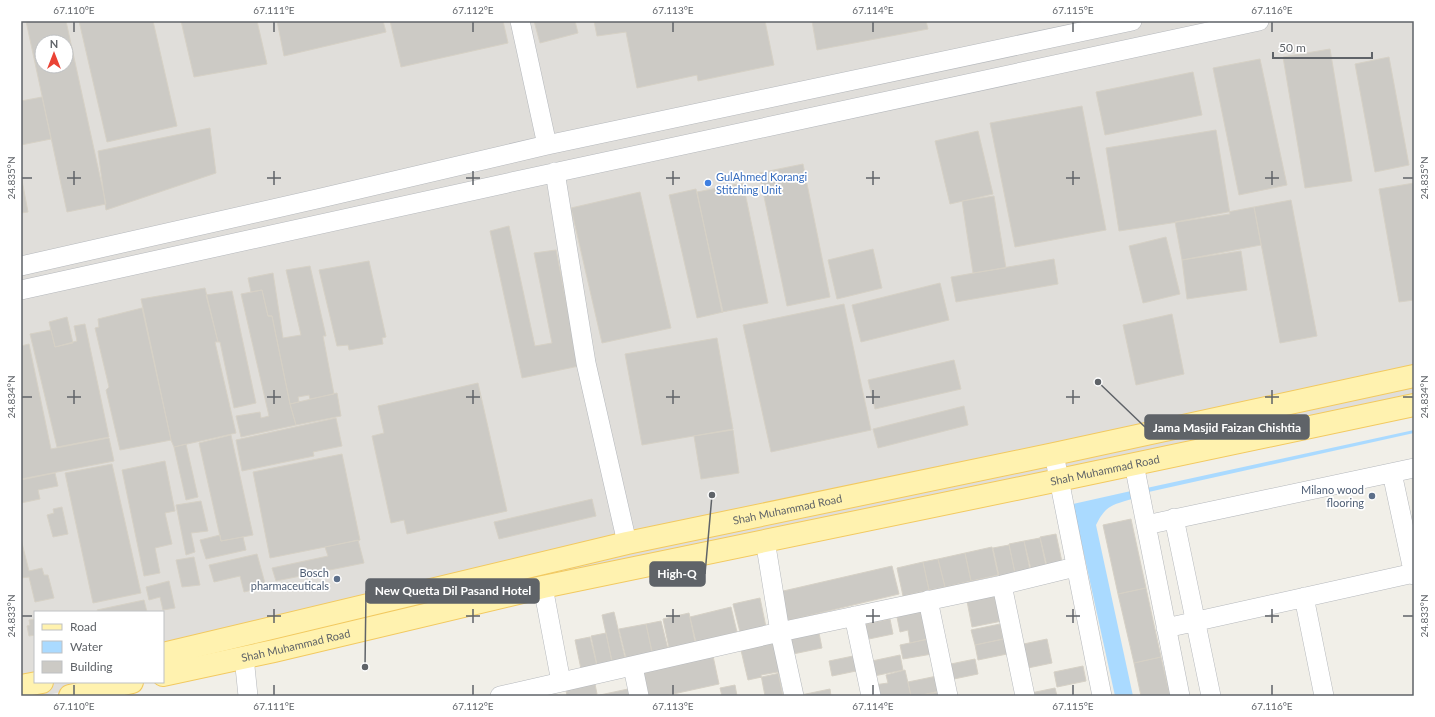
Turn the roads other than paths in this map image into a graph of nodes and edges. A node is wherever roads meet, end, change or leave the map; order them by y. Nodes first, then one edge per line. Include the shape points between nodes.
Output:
1 (520, 21) edge
2 (1259, 21) edge
3 (1126, 22) edge
4 (1126, 49) junction
5 (547, 145) junction
6 (524, 150) junction
7 (555, 172) junction
8 (530, 178) junction
9 (21, 266) edge
10 (21, 290) edge
11 (1414, 376) edge
12 (1414, 405) edge
13 (1054, 454) junction
14 (1414, 468) edge
15 (1392, 473) junction
16 (1137, 479) junction
17 (1059, 480) junction
18 (1174, 518) junction
19 (1146, 525) junction
20 (765, 540) junction
21 (627, 543) junction
22 (1075, 567) junction
23 (1414, 574) edge
24 (1002, 585) junction
25 (543, 586) junction
26 (1304, 598) junction
27 (928, 600) junction
28 (854, 616) junction
29 (1196, 621) junction
30 (296, 622) junction
31 (1166, 628) junction
32 (268, 629) junction
33 (780, 632) junction
34 (304, 643) junction
35 (274, 651) junction
36 (164, 654) edge
37 (244, 657) junction
38 (633, 667) junction
39 (164, 675) edge
40 (37, 683) edge
41 (128, 683) edge
42 (21, 686) edge
43 (560, 687) edge
44 (70, 696) edge
45 (248, 696) edge
46 (500, 696) edge
47 (639, 696) edge
48 (794, 696) edge
49 (871, 696) edge
50 (948, 696) edge
51 (1025, 696) edge
52 (1102, 696) edge
53 (1180, 696) edge
54 (1211, 696) edge
55 (1324, 696) edge

1 - 5 street
2 - 4 street
3 - 4 street
3 - 5 street
4 - 7 street
5 - 6 street
6 - 8 street
6 - 9 street
7 - 8 street
7 - 21 street via 586,363
8 - 10 street
11 - 13 main road, Shah Muhammad Road
12 - 16 main road, Shah Muhammad Road
13 - 17 street
13 - 21 main road, Shah Muhammad Road
14 - 15 street
15 - 18 street
15 - 23 street
16 - 17 main road, Shah Muhammad Road
16 - 19 street
17 - 20 main road, Shah Muhammad Road
17 - 22 street
18 - 19 street
18 - 29 street
19 - 31 street
20 - 25 main road, Shah Muhammad Road
20 - 33 street
21 - 30 main road, Shah Muhammad Road
22 - 24 street
22 - 52 street
23 - 26 street
24 - 27 street
24 - 51 street
25 - 34 main road, Shah Muhammad Road
25 - 43 street
26 - 29 street
26 - 55 street
27 - 28 street
27 - 50 street
28 - 33 street
28 - 49 street
29 - 31 street
29 - 54 street
30 - 32 main road, Shah Muhammad Road
30 - 34 street via 292,628 293,636 297,641
31 - 53 street
32 - 35 street via 276,631 280,638 279,645
32 - 36 main road, Shah Muhammad Road
33 - 38 street
33 - 48 street
34 - 35 main road, Shah Muhammad Road
35 - 37 main road, Shah Muhammad Road
37 - 39 main road, Shah Muhammad Road
37 - 45 street
38 - 43 street
38 - 47 street
40 - 42 main road
41 - 44 main road
43 - 46 street

